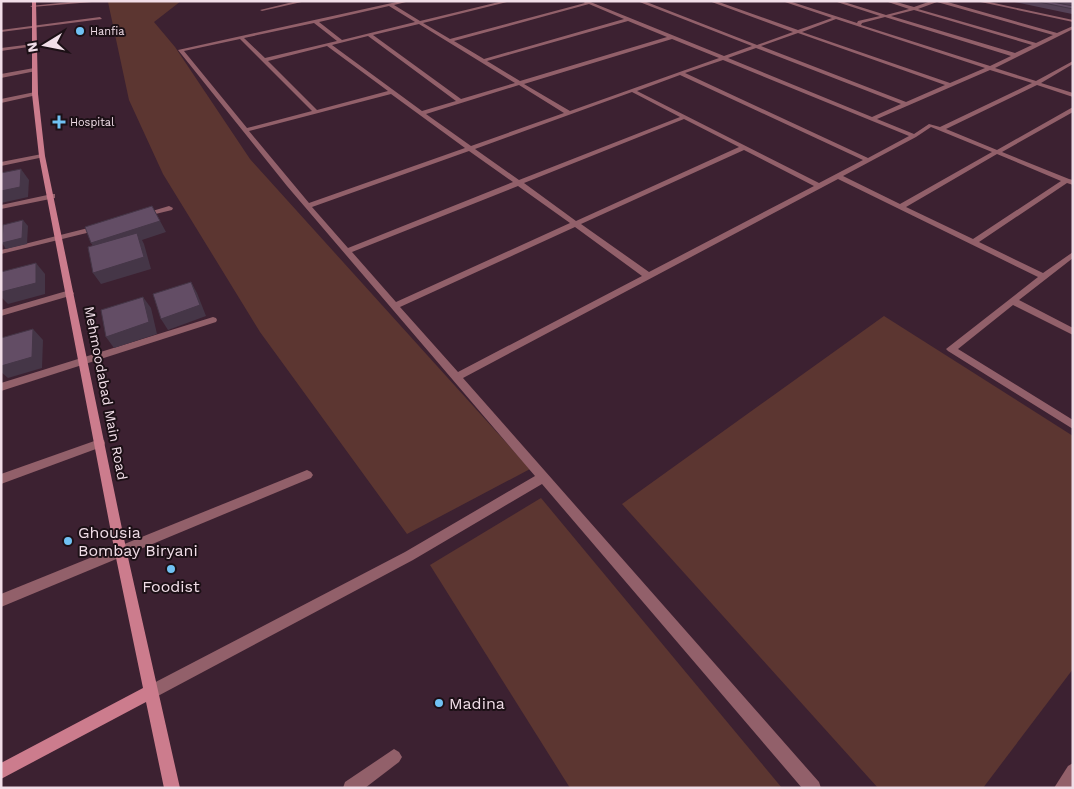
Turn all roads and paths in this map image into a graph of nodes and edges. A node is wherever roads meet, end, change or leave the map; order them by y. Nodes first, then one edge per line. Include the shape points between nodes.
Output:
1 (102, 1) edge
2 (304, 1) edge
3 (408, 1) edge
4 (509, 1) edge
5 (640, 1) edge
6 (711, 1) edge
7 (784, 1) edge
8 (836, 1) edge
9 (887, 1) edge
10 (936, 1) edge
11 (978, 1) edge
12 (587, 2) edge
13 (33, 4) edge
14 (390, 5) junction
15 (911, 8) junction
16 (262, 10) dead end
17 (882, 15) junction
18 (100, 18) dead end
19 (836, 18) junction
20 (628, 19) junction
21 (315, 21) junction
22 (1073, 21) edge
23 (420, 24) junction
24 (859, 25) junction
25 (33, 27) junction
26 (1073, 28) edge
27 (1, 31) edge
28 (798, 32) junction
29 (1070, 32) edge
30 (369, 35) junction
31 (1058, 35) junction
32 (241, 37) junction
33 (672, 37) junction
34 (449, 41) junction
35 (342, 42) junction
36 (33, 45) junction
37 (328, 45) junction
38 (1036, 45) junction
39 (756, 46) junction
40 (1, 50) edge
41 (1015, 55) junction
42 (723, 58) junction
43 (264, 60) junction
44 (483, 61) junction
45 (1073, 62) edge
46 (990, 68) junction
47 (34, 70) junction
48 (680, 73) junction
49 (1, 76) edge
50 (1037, 83) junction
51 (520, 84) junction
52 (950, 85) junction
53 (632, 90) junction
54 (392, 92) junction
55 (35, 94) junction
56 (1073, 95) edge
57 (1, 101) edge
58 (461, 102) junction
59 (906, 104) junction
60 (1073, 109) edge
61 (316, 112) junction
62 (569, 113) junction
63 (422, 114) junction
64 (684, 116) junction
65 (872, 119) junction
66 (940, 129) junction
67 (246, 130) junction
68 (914, 136) junction
69 (744, 147) junction
70 (470, 148) junction
71 (998, 152) junction
72 (42, 156) junction
73 (868, 160) junction
74 (1, 164) edge
75 (837, 176) junction
76 (1070, 181) edge
77 (519, 183) junction
78 (820, 186) junction
79 (52, 196) junction
80 (308, 206) junction
81 (900, 207) junction
82 (1, 208) edge
83 (169, 208) dead end
84 (133, 218) edge
85 (576, 223) junction
86 (105, 225) edge
87 (60, 237) junction
88 (972, 242) junction
89 (347, 251) junction
90 (1, 252) edge
91 (1073, 254) edge
92 (648, 276) junction
93 (1044, 277) junction
94 (70, 293) junction
95 (1013, 301) junction
96 (395, 306) junction
97 (1, 313) edge
98 (213, 320) dead end
99 (1073, 332) edge
100 (83, 360) junction
101 (457, 377) junction
102 (1, 386) edge
103 (1073, 425) edge
104 (100, 443) junction
105 (307, 475) dead end
106 (544, 477) junction
107 (1, 479) edge
108 (121, 552) junction
109 (1, 601) edge
110 (151, 692) junction
111 (394, 757) dead end
112 (1, 771) edge
113 (1073, 771) edge
114 (172, 788) edge
115 (351, 788) edge
116 (813, 788) edge
117 (1062, 788) edge

1 - 13 street
2 - 16 street
3 - 14 street
4 - 23 street
5 - 39 street
6 - 28 street
7 - 19 street
8 - 17 street
9 - 15 street
10 - 15 street
10 - 31 street
11 - 22 street
12 - 20 street
12 - 34 street
13 - 25 main road, Mehmoodabad Main Road
14 - 21 street
14 - 23 street
15 - 17 street
15 - 38 street
17 - 24 street
17 - 41 street
18 - 25 street
19 - 24 street
19 - 28 street
20 - 33 street
20 - 44 street
21 - 32 street
21 - 35 street
23 - 30 street
23 - 34 street
24 - 46 street
25 - 27 street
25 - 36 main road, Mehmoodabad Main Road
26 - 29 street
28 - 39 street
28 - 52 street
29 - 31 street
30 - 35 street
30 - 58 street
31 - 38 street
32 - 43 street
32 - 67 street via 181,50
33 - 42 street
33 - 51 street
34 - 44 street
35 - 37 street
36 - 40 street
36 - 47 main road, Mehmoodabad Main Road
37 - 43 street
37 - 54 street
38 - 41 street
39 - 42 street
39 - 59 street
41 - 46 street
42 - 48 street
42 - 65 street
43 - 61 street
44 - 51 street
45 - 50 street
46 - 50 street
46 - 52 street
47 - 49 street
47 - 55 main road, Mehmoodabad Main Road
48 - 53 street
48 - 73 street
50 - 56 street
50 - 66 street
51 - 58 street
51 - 62 street
52 - 59 street
53 - 62 street
53 - 64 street
54 - 61 street
54 - 63 street
55 - 57 street
55 - 72 main road, Mehmoodabad Main Road
58 - 63 street
59 - 65 street
60 - 71 street
61 - 67 street
62 - 70 street
63 - 70 street
64 - 69 street
64 - 77 street
65 - 68 street
66 - 68 street via 931,125
66 - 71 street
67 - 80 street
68 - 73 street
69 - 78 street
69 - 85 street
70 - 77 street
70 - 80 street
71 - 76 street
71 - 81 street
72 - 74 street
72 - 79 main road, Mehmoodabad Main Road
73 - 75 street
75 - 78 street
75 - 81 street
76 - 88 street
77 - 85 street
77 - 89 street
78 - 92 street
79 - 82 street
79 - 87 main road, Mehmoodabad Main Road
80 - 89 street
81 - 88 street
83 - 84 street
85 - 92 street
85 - 96 street
86 - 87 street
87 - 90 street
87 - 94 main road, Mehmoodabad Main Road
88 - 93 street
89 - 96 street
91 - 93 street
92 - 101 street
93 - 95 street
94 - 97 street
94 - 100 main road, Mehmoodabad Main Road
95 - 99 street
95 - 103 street via 951,349
96 - 101 street
98 - 100 street
100 - 102 street
100 - 104 main road, Mehmoodabad Main Road
101 - 106 street
104 - 107 street
104 - 108 main road, Mehmoodabad Main Road
105 - 108 street
106 - 110 street via 408,556
106 - 116 street
108 - 109 street
108 - 110 main road, Mehmoodabad Main Road
110 - 112 main road
110 - 114 main road, Mehmoodabad Main Road
111 - 115 street
113 - 117 street

